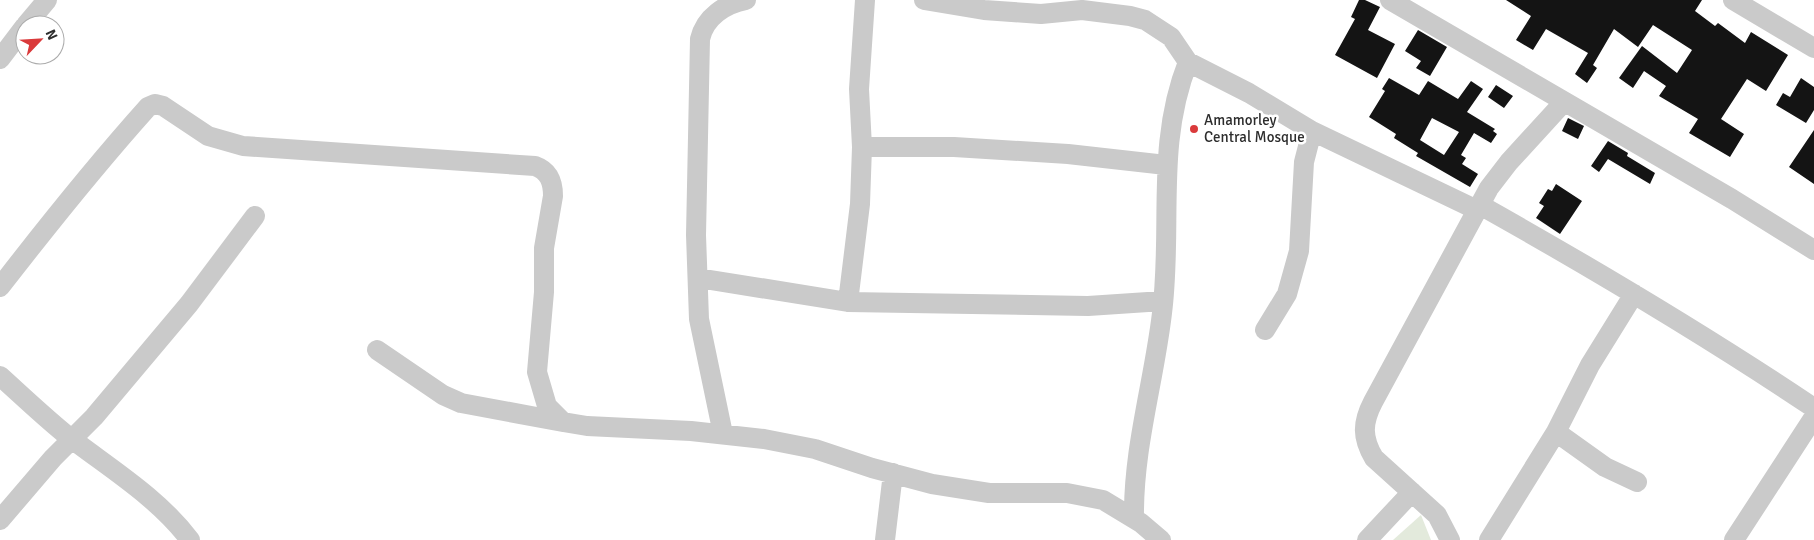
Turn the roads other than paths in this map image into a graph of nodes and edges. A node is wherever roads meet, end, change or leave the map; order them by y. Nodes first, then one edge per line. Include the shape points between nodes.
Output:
1 (47, 0) edge
2 (746, 0) edge
3 (865, 0) edge
4 (924, 0) edge
5 (1390, 0) edge
6 (1733, 0) edge
7 (1082, 5) edge
8 (34, 15) edge
9 (15, 39) edge
10 (1814, 48) edge
11 (0, 60) edge
12 (1188, 62) junction
13 (1563, 103) junction
14 (1312, 131) junction
15 (862, 147) junction
16 (1166, 164) junction
17 (1478, 208) junction
18 (255, 216) dead end
19 (1814, 250) edge
20 (698, 278) junction
21 (0, 287) edge
22 (1634, 294) junction
23 (1163, 301) junction
24 (848, 302) junction
25 (1265, 330) dead end
26 (377, 350) dead end
27 (0, 376) edge
28 (1814, 408) edge
29 (1814, 416) edge
30 (563, 422) junction
31 (1556, 432) junction
32 (723, 434) junction
33 (73, 439) junction
34 (893, 474) junction
35 (1637, 482) dead end
36 (1412, 492) junction
37 (1134, 518) junction
38 (0, 520) edge
39 (190, 540) edge
40 (885, 540) edge
41 (1161, 540) edge
42 (1367, 540) edge
43 (1450, 540) edge
44 (1489, 540) edge
45 (1734, 540) edge

1 - 8 street
2 - 20 street via 720,10 702,29 700,39
3 - 15 street via 859,88
4 - 7 street via 984,10 1042,14
5 - 13 street
6 - 10 street
7 - 12 street via 1145,20 1171,37
9 - 11 street
12 - 14 street via 1250,93
12 - 16 street via 1172,114
13 - 17 street via 1509,162
13 - 19 street via 1732,199
14 - 17 street
14 - 25 street via 1304,162 1299,251 1287,294
15 - 16 street via 954,146
15 - 24 street via 860,204
16 - 23 street
17 - 22 street
17 - 36 street via 1372,402 1363,425 1367,446 1374,458
18 - 33 street via 189,304
20 - 24 street
20 - 32 street via 699,319
21 - 30 street via 113,145 148,107 155,104 208,136 243,146 535,166 547,174 553,188 544,248 537,372 547,406
22 - 28 street
22 - 31 street via 1590,365
23 - 24 street via 1088,306
23 - 37 street via 1138,449
26 - 30 street via 443,395 461,403
27 - 33 street
29 - 45 street
30 - 32 street
31 - 35 street via 1605,467
31 - 44 street
32 - 34 street via 815,449
33 - 38 street
33 - 39 street via 157,506
34 - 37 street via 989,494 1068,493 1103,500
34 - 40 street
36 - 42 street
36 - 43 street via 1438,515
37 - 41 street

